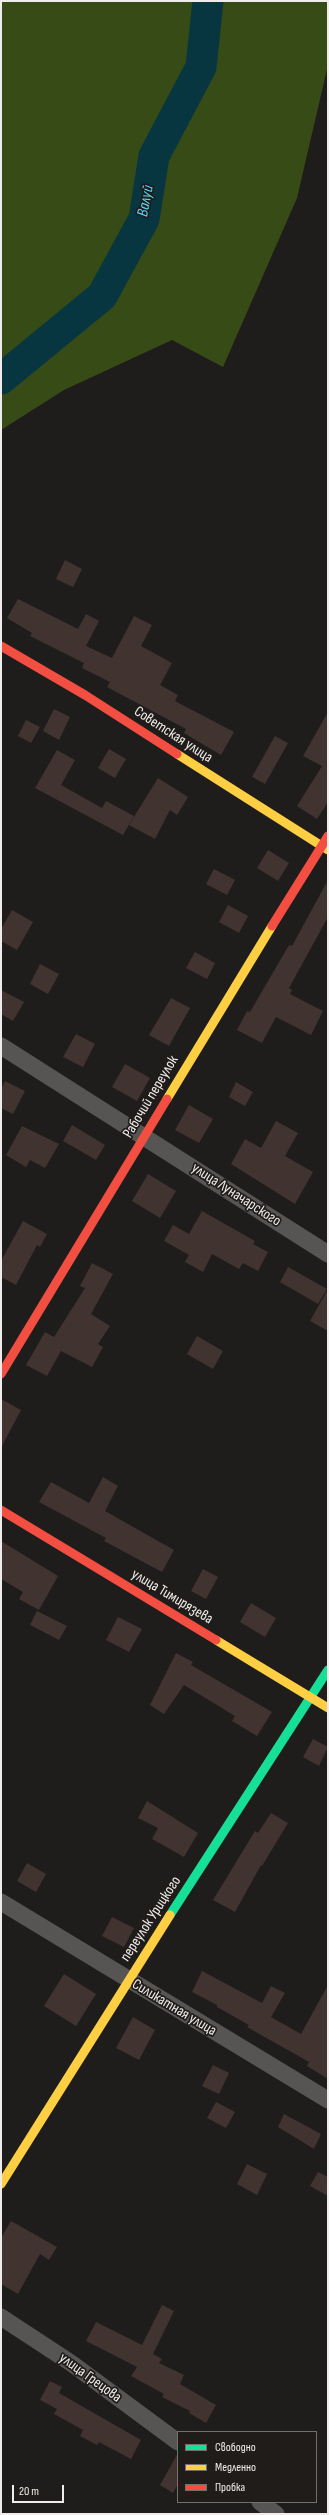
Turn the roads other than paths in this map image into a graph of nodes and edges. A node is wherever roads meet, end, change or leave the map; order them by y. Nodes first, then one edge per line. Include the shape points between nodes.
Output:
1 (1, 646) edge
2 (328, 836) edge
3 (325, 848) edge
4 (1, 1046) edge
5 (144, 1136) junction
6 (328, 1254) edge
7 (1, 1374) edge
8 (1, 1510) edge
9 (328, 1670) edge
10 (312, 1698) junction
11 (328, 1708) edge
12 (1, 1902) edge
13 (128, 1980) junction
14 (328, 2100) edge
15 (1, 2184) edge
16 (1, 2317) edge
17 (177, 2441) edge
18 (261, 2503) edge
19 (276, 2514) edge

1 - 3 street, Советская улица via 85,695
2 - 3 street, Рабочий переулок
3 - 5 street, Рабочий переулок
4 - 5 street, улица Луначарского
5 - 6 street, улица Луначарского
5 - 7 street, Рабочий переулок
8 - 10 street, улица Тимирязева
9 - 10 street, переулок Урицкого
10 - 11 street, улица Тимирязева
10 - 13 street, переулок Урицкого
12 - 13 street, Силикатная улица
13 - 14 street, Силикатная улица
13 - 15 street, переулок Урицкого
16 - 17 street, улица Грецова via 71,2363
18 - 19 street

